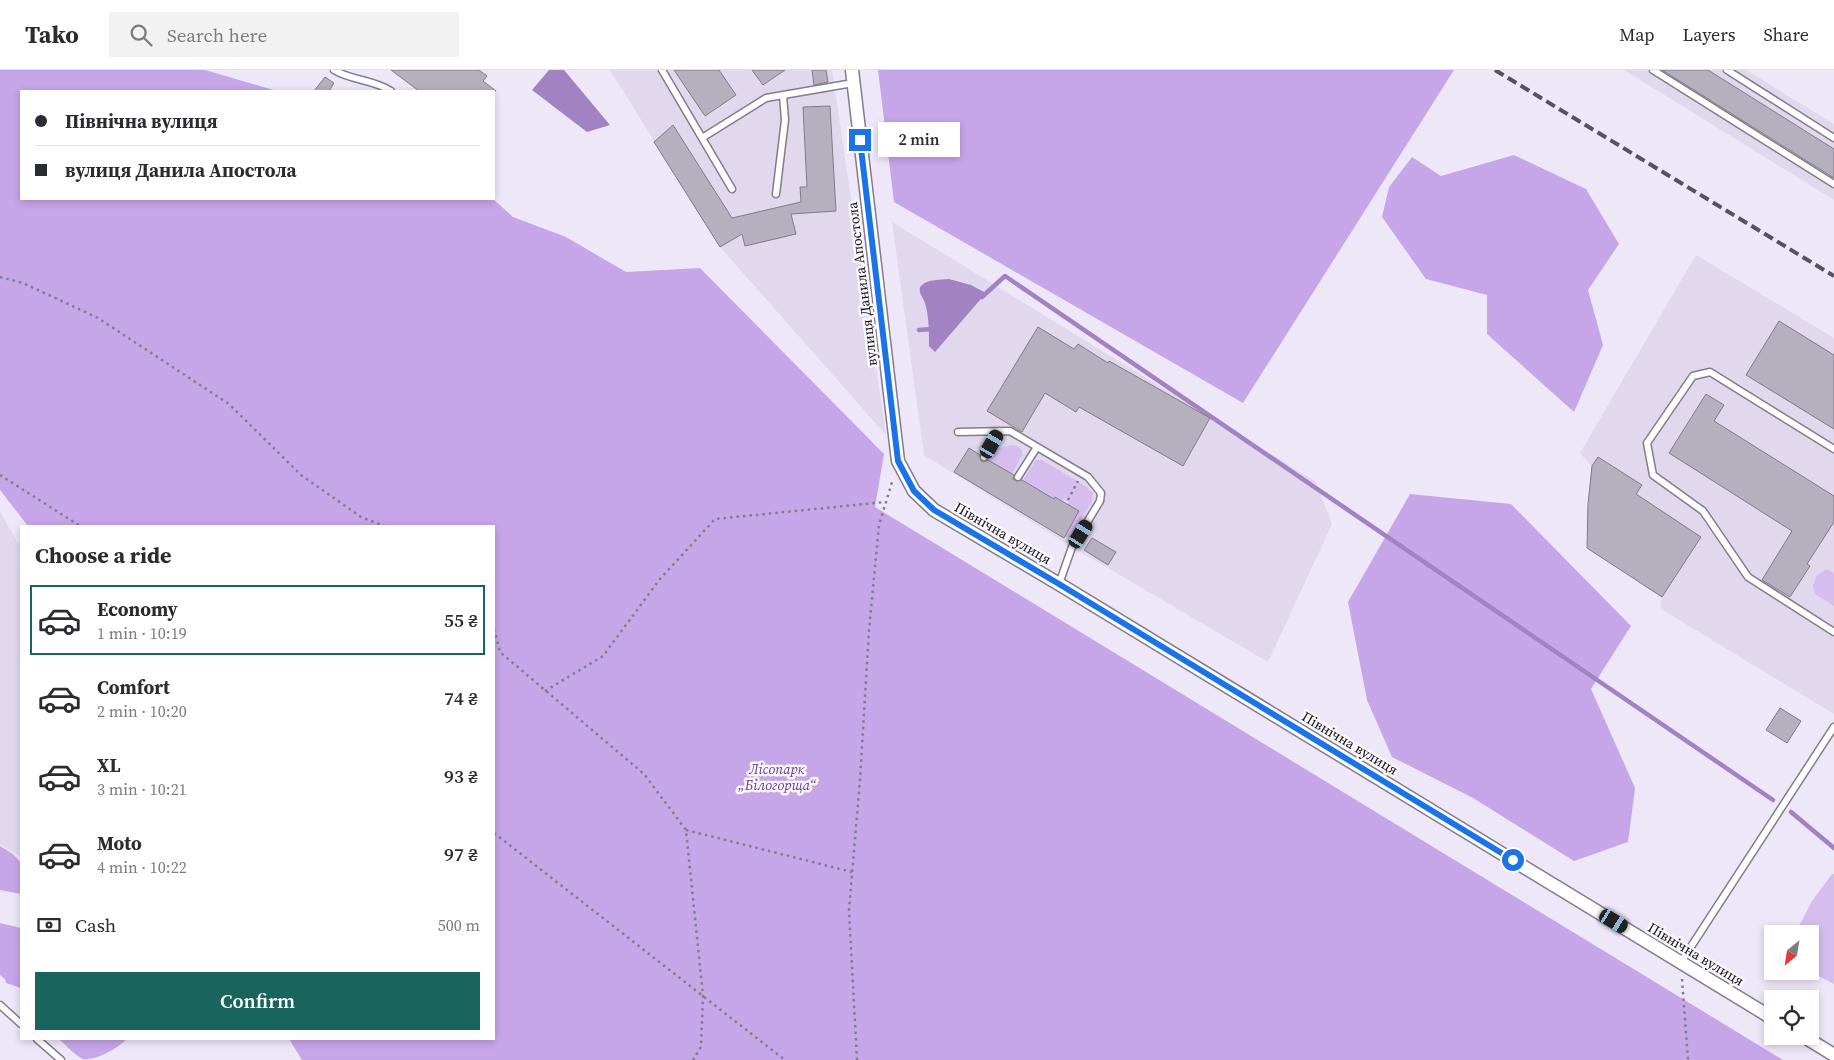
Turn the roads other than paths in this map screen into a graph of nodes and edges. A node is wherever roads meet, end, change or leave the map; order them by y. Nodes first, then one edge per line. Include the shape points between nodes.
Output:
1 (334, 70) edge
2 (662, 70) edge
3 (852, 70) edge
4 (1653, 70) edge
5 (1726, 70) edge
6 (853, 84) junction
7 (389, 90) edge
8 (783, 95) junction
9 (702, 138) junction
10 (1834, 138) edge
11 (1834, 184) edge
12 (732, 189) dead end
13 (776, 194) dead end
14 (999, 431) junction
15 (958, 432) dead end
16 (1037, 447) junction
17 (1834, 449) edge
18 (984, 457) dead end
19 (1018, 477) dead end
20 (914, 491) joint
21 (1059, 584) junction
22 (1834, 632) edge
23 (1834, 727) edge
24 (1681, 962) junction
25 (0, 1005) edge
26 (1764, 1013) edge
27 (20, 1023) edge
28 (38, 1040) edge
29 (1818, 1045) edge
30 (1834, 1055) edge
31 (61, 1060) edge

1 - 7 lane
2 - 9 lane
3 - 6 street, вулиця Данила Апостола
4 - 11 lane
5 - 10 lane
6 - 8 lane
6 - 20 street, вулиця Данила Апостола via 898,461
8 - 9 lane via 766,98
8 - 13 lane via 785,120
9 - 12 lane
14 - 15 lane
14 - 16 lane via 1010,431
14 - 18 lane
16 - 19 lane
16 - 21 lane via 1092,480 1101,493 1100,501 1072,547
17 - 22 lane via 1710,372 1693,376 1647,443 1653,475 1703,511 1748,577
20 - 21 street, Північна вулиця via 934,510
21 - 24 street, Північна вулиця
23 - 24 lane
24 - 26 street, Північна вулиця
25 - 27 lane
28 - 31 lane
29 - 30 street

